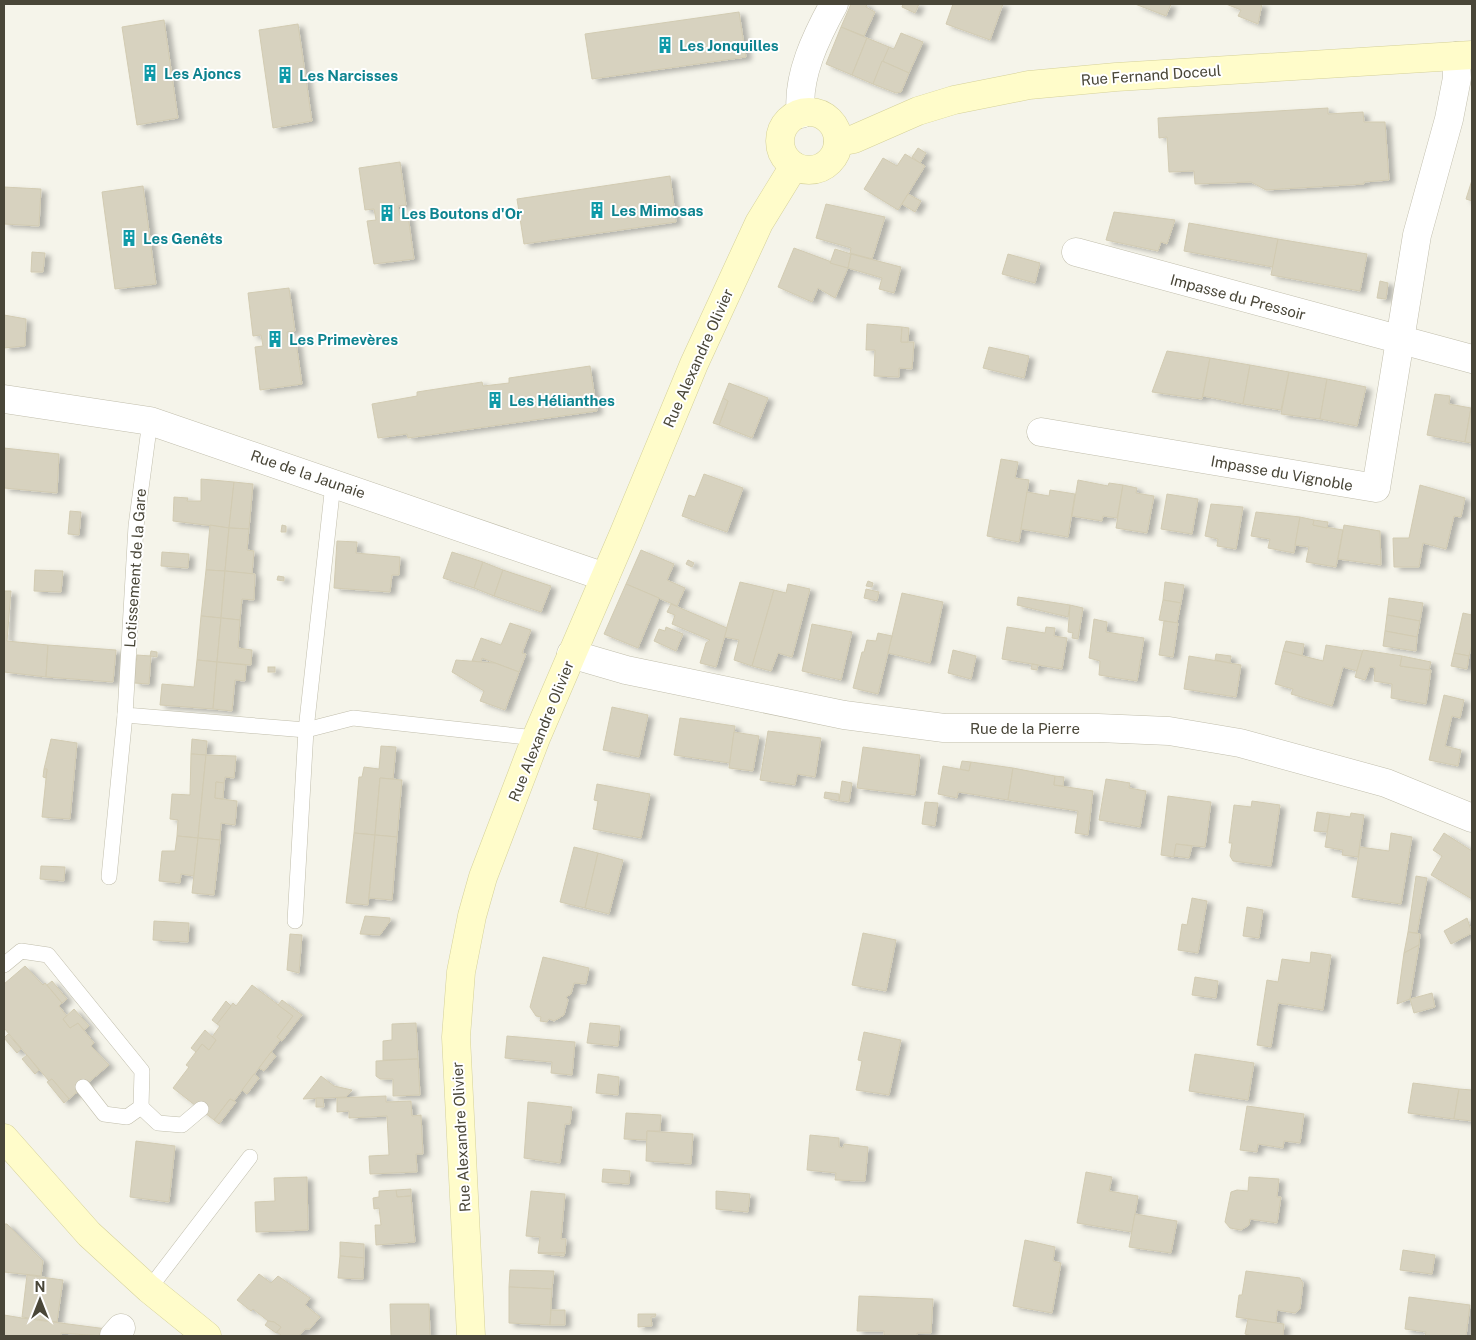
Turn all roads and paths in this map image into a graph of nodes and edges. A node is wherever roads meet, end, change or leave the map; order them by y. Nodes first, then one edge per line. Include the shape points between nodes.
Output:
1 (834, 4) edge
2 (1464, 55) edge
3 (801, 114) junction
4 (838, 142) junction
5 (794, 166) junction
6 (1076, 252) dead end
7 (1400, 341) junction
8 (1472, 359) edge
9 (4, 399) edge
10 (150, 421) junction
11 (1041, 432) dead end
12 (333, 484) junction
13 (605, 577) junction
14 (572, 654) junction
15 (125, 715) junction
16 (306, 730) junction
17 (536, 738) junction
18 (1472, 818) edge
19 (109, 877) dead end
20 (295, 921) dead end
21 (4, 965) edge
22 (83, 1087) dead end
23 (140, 1107) junction
24 (201, 1110) dead end
25 (4, 1138) edge
26 (250, 1157) dead end
27 (149, 1289) junction
28 (207, 1336) edge
29 (471, 1336) edge

1 - 3 street via 804,72 799,101
2 - 4 street, Rue Fernand Doceul via 1029,85 954,100 918,111 854,139
2 - 7 street, Impasse du Vignoble via 1417,235
3 - 4 street via 810,112 827,118 837,133
3 - 5 street via 785,125 781,134 782,153
4 - 5 street via 831,160 823,167 804,170
5 - 13 street, Rue Alexandre Olivier via 759,223 694,364
6 - 7 street, Impasse du Pressoir
7 - 8 street
7 - 11 street, Impasse du Vignoble via 1376,488
9 - 10 street, Rue de la Jaunaie
10 - 12 street, Rue de la Jaunaie
10 - 15 lane, Lotissement de la Gare via 136,526
12 - 13 street, Rue de la Jaunaie
12 - 16 lane
13 - 14 street, Rue Alexandre Olivier
14 - 17 street, Rue Alexandre Olivier
14 - 18 street, Rue de la Pierre via 626,670 853,716 944,728 1169,731 1231,742 1386,783
15 - 16 lane
15 - 19 lane, Lotissement de la Gare
16 - 17 lane via 352,718
16 - 20 lane
17 - 29 street, Rue Alexandre Olivier via 483,877 461,972 456,1037
21 - 23 lane via 21,951 48,955 142,1071
22 - 23 lane via 104,1114 127,1117
23 - 24 lane via 158,1124 182,1125
25 - 27 street via 89,1234
26 - 27 lane
27 - 28 street

